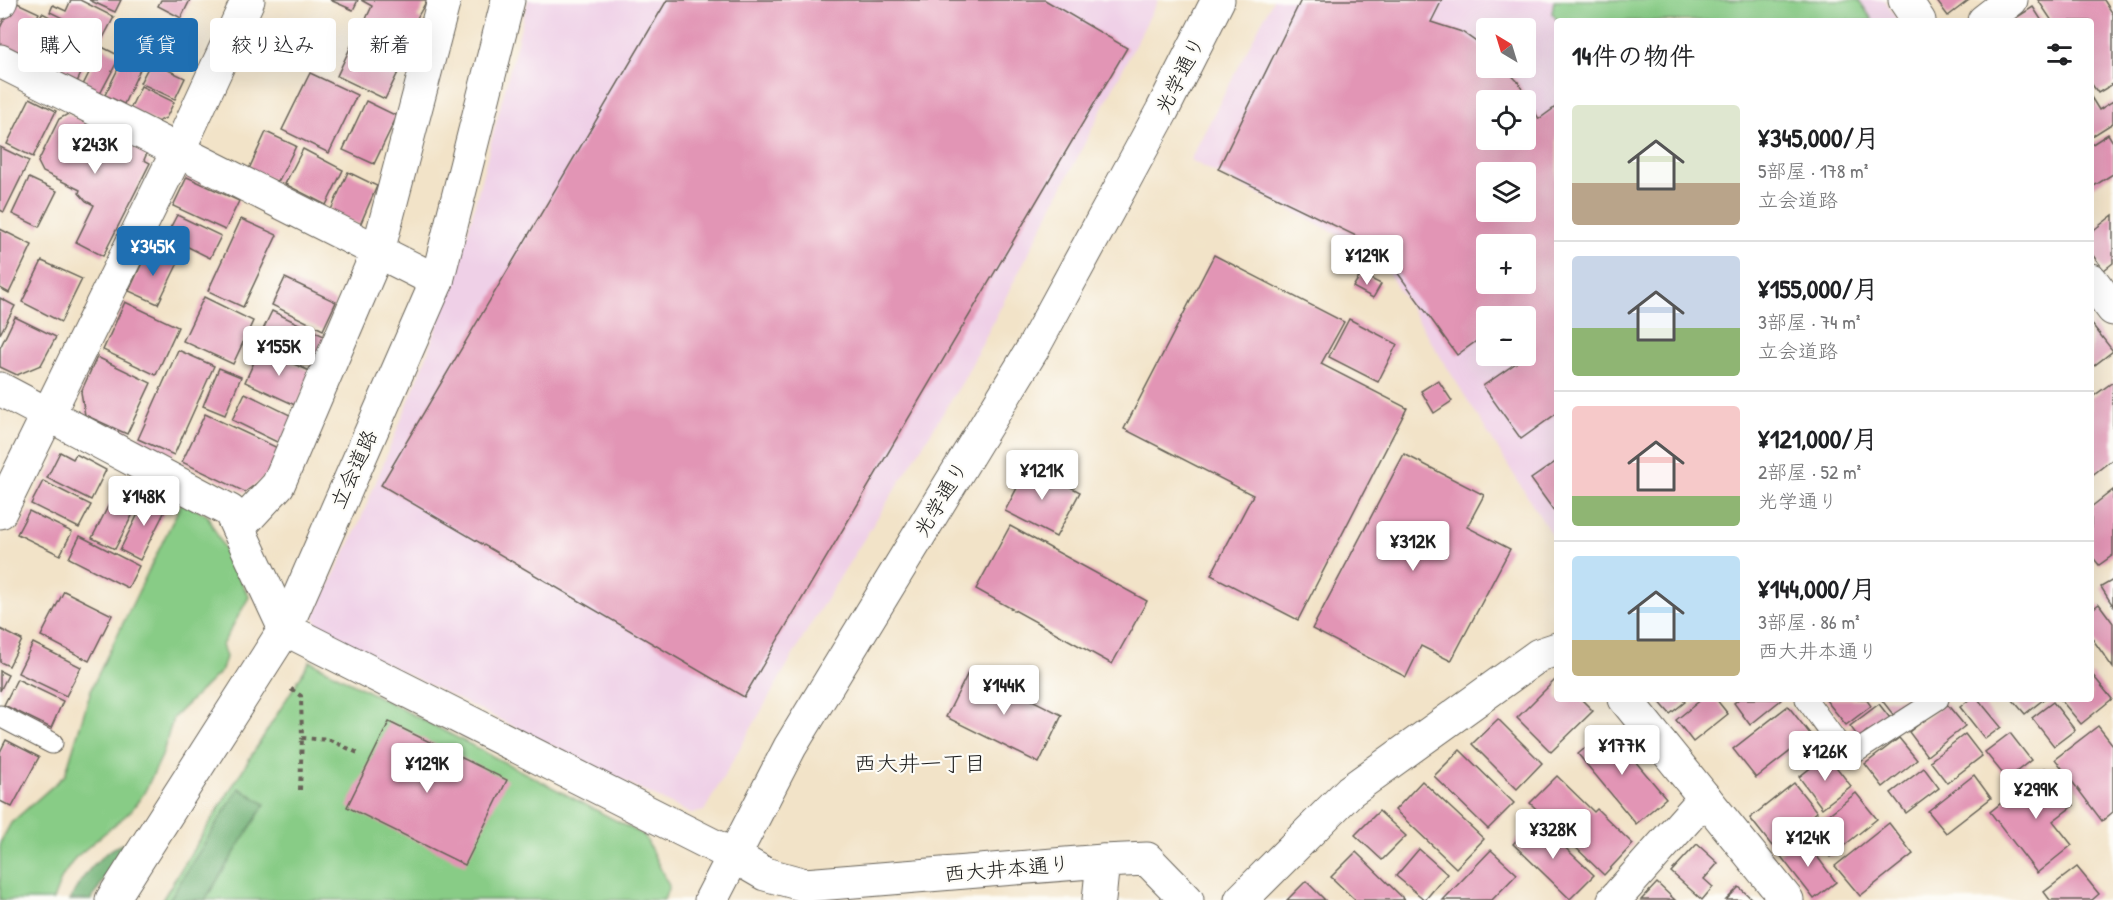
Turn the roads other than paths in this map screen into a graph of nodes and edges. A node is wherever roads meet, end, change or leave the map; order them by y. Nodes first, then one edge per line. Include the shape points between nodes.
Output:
1 (248, 0) edge
2 (444, 0) edge
3 (508, 0) edge
4 (1218, 0) edge
5 (1905, 0) edge
6 (2011, 0) edge
7 (1917, 18) edge
8 (1988, 18) edge
9 (0, 61) edge
10 (178, 151) junction
11 (378, 251) junction
12 (437, 281) junction
13 (2094, 284) edge
14 (2113, 309) edge
15 (0, 389) edge
16 (50, 414) junction
17 (0, 512) edge
18 (238, 528) junction
19 (285, 629) junction
20 (1554, 650) edge
21 (1627, 702) edge
22 (1808, 702) edge
23 (1933, 702) edge
24 (0, 716) edge
25 (52, 743) dead end
26 (1705, 798) junction
27 (734, 856) junction
28 (1103, 861) junction
29 (112, 900) edge
30 (711, 900) edge
31 (1099, 900) edge
32 (1187, 900) edge
33 (1241, 900) edge
34 (1614, 900) edge
35 (1787, 900) edge

1 - 10 street
2 - 11 street
3 - 12 street, 立会道路
4 - 27 street, 光学通り via 1032,350 790,747
5 - 7 street
6 - 8 street
9 - 10 street
10 - 11 street
10 - 16 street
11 - 12 street
11 - 18 street via 278,485
12 - 19 street, 立会道路
13 - 14 street
15 - 16 street
16 - 17 street
16 - 18 street via 230,511
18 - 19 street
19 - 27 street, 西大井本通り
19 - 29 street, 立会道路
20 - 33 street via 1539,656 1350,791
21 - 26 street
22 - 23 lane via 1848,757
24 - 25 lane
26 - 34 street
26 - 35 street
27 - 28 street, 西大井本通り via 765,874 806,885
27 - 30 street, 光学通り
28 - 31 street, 西大井本通り
28 - 32 street via 1147,859

